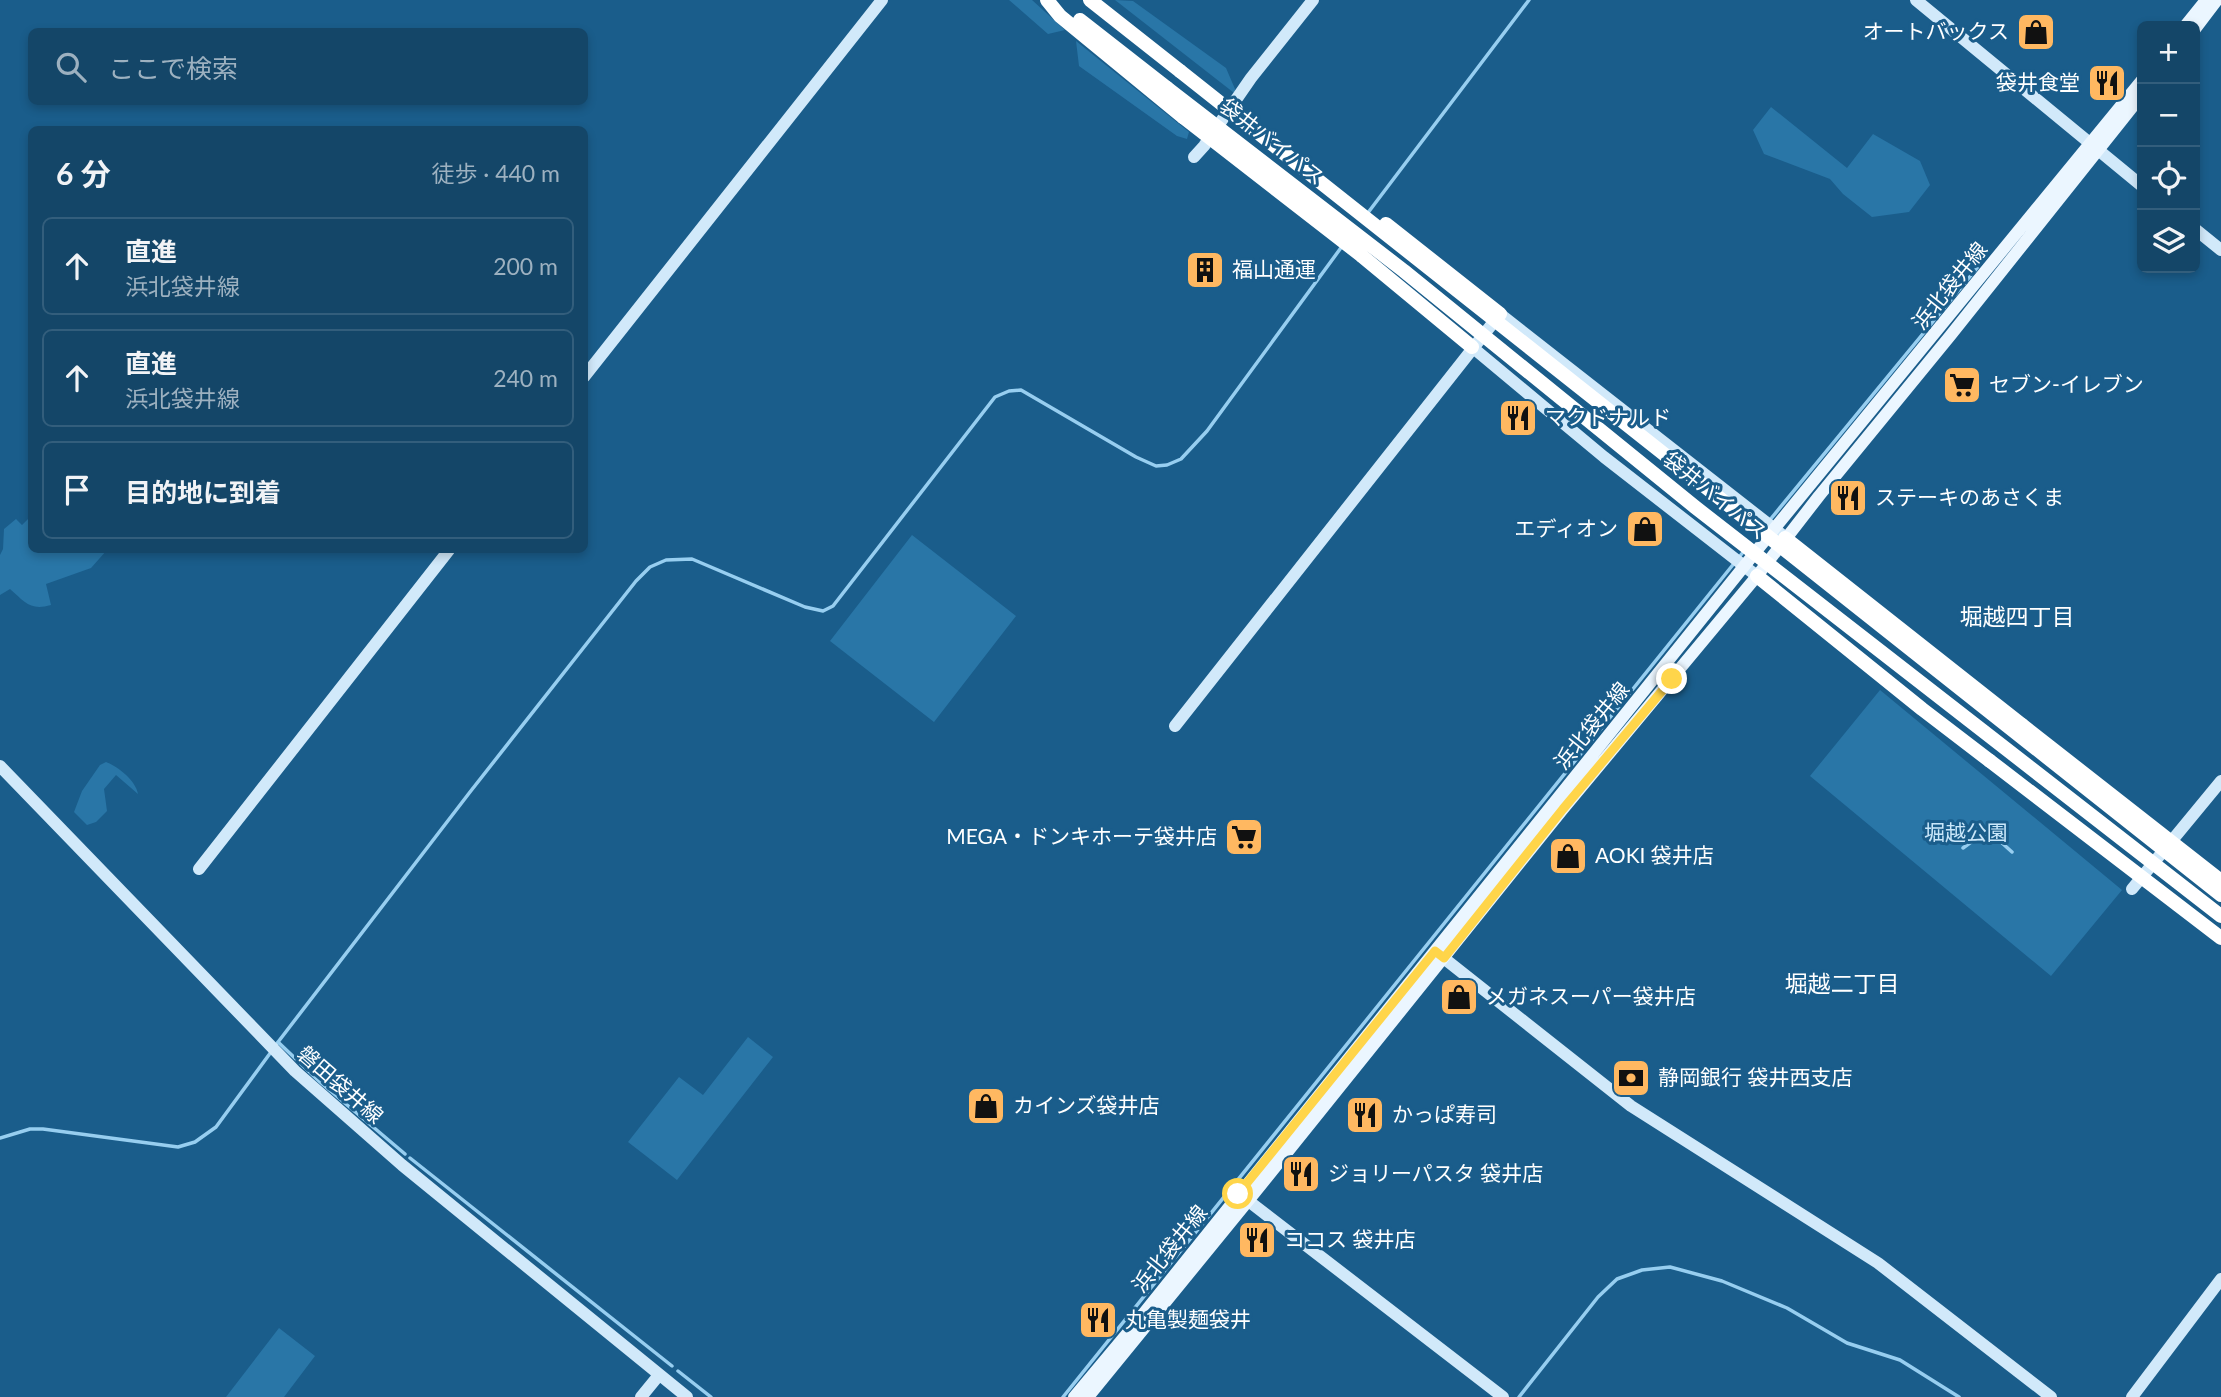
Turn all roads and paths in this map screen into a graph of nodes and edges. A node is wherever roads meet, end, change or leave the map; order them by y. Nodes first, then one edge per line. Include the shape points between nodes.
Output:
1 (882, 0) edge
2 (1047, 0) edge
3 (1056, 0) edge
4 (1090, 0) edge
5 (1105, 0) edge
6 (1312, 0) edge
7 (1916, 0) edge
8 (2206, 0) edge
9 (2217, 0) edge
10 (2189, 21) edge
11 (2200, 22) edge
12 (1183, 69) junction
13 (2139, 84) edge
14 (2137, 101) edge
15 (2095, 148) junction
16 (1194, 157) dead end
17 (2137, 182) edge
18 (2200, 233) edge
19 (2221, 250) edge
20 (1500, 314) junction
21 (1472, 347) junction
22 (588, 372) edge
23 (1780, 534) junction
24 (447, 553) edge
25 (1751, 571) junction
26 (1175, 726) dead end
27 (0, 766) edge
28 (2221, 781) edge
29 (199, 869) dead end
30 (2221, 881) edge
31 (2132, 889) dead end
32 (2221, 895) edge
33 (2221, 916) edge
34 (2221, 938) edge
35 (1440, 954) junction
36 (1243, 1198) junction
37 (2221, 1279) edge
38 (659, 1375) junction
39 (641, 1397) edge
40 (687, 1397) edge
41 (1074, 1397) edge
42 (1088, 1397) edge
43 (1503, 1397) edge
44 (2051, 1397) edge
45 (2132, 1397) edge

1 - 22 street
2 - 21 highway, bridge via 1060,16 1183,117
3 - 33 highway, 袋井バイパス, bridge via 1404,271 1706,516
4 - 12 highway, 袋井バイパス
5 - 12 highway
6 - 16 street
7 - 15 street
8 - 10 main road
9 - 11 main road
12 - 20 highway
12 - 32 highway, 袋井バイパス, bridge
13 - 15 main road, 浜北袋井線
14 - 15 main road, 浜北袋井線
15 - 17 street
15 - 23 main road, 浜北袋井線
18 - 19 street
20 - 21 street
20 - 23 street
21 - 25 street
21 - 26 street
23 - 25 main road, 浜北袋井線
23 - 30 highway, bridge
24 - 29 street
25 - 34 highway, bridge via 1922,709
25 - 35 main road, 浜北袋井線 via 1563,809
27 - 38 street, 磐田袋井線 via 283,1060
28 - 31 street
35 - 36 main road, 浜北袋井線
35 - 44 street via 1631,1106 1878,1263
36 - 41 main road, 浜北袋井線
36 - 42 main road, 浜北袋井線
36 - 43 street
37 - 45 street
38 - 39 street
38 - 40 street, 磐田袋井線

